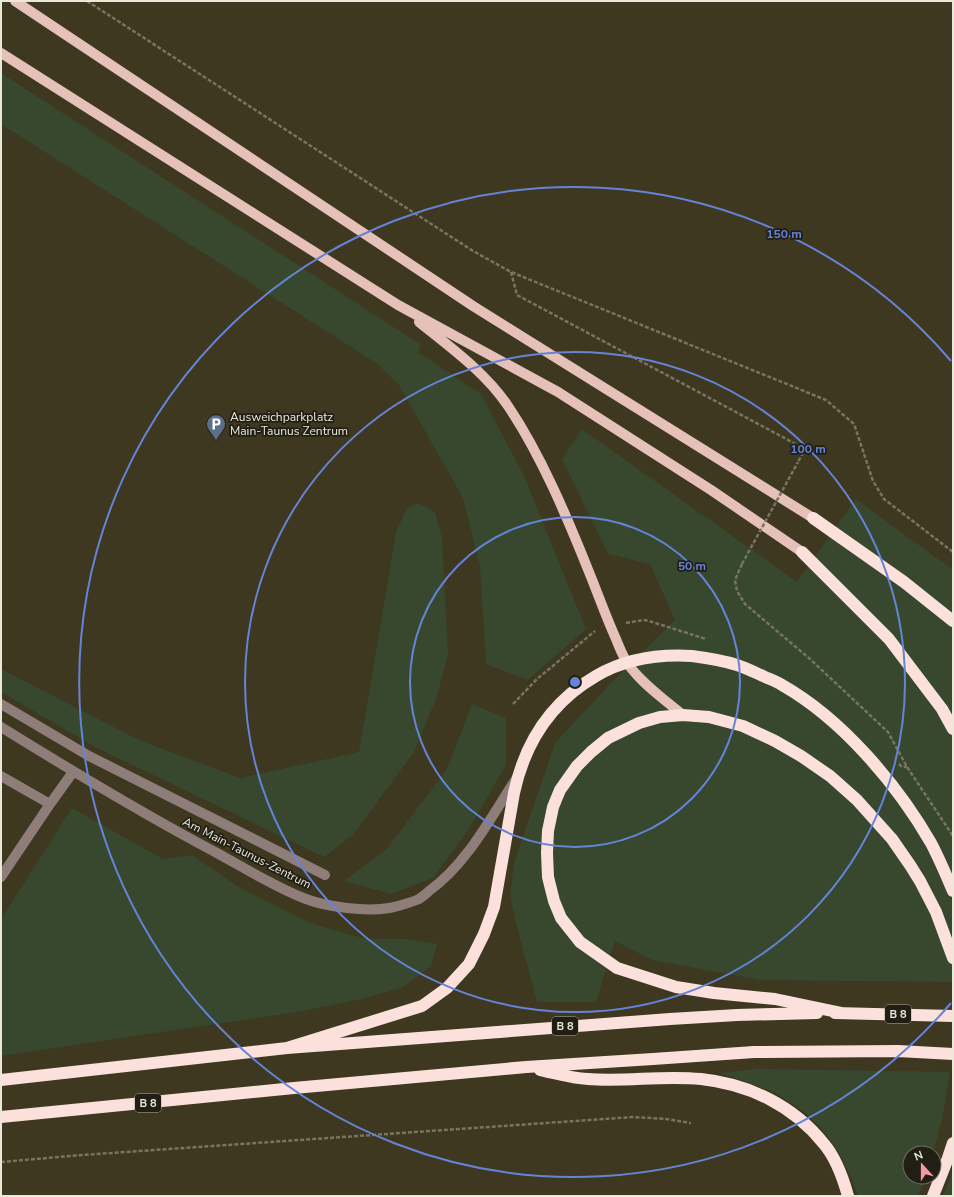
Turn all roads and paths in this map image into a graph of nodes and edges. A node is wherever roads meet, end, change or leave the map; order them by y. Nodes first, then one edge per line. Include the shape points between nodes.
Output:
1 (15, 1) edge
2 (87, 1) edge
3 (1, 52) edge
4 (511, 272) junction
5 (398, 305) junction
6 (813, 518) joint
7 (802, 552) joint
8 (953, 552) edge
9 (953, 621) edge
10 (627, 662) junction
11 (1, 704) edge
12 (683, 715) junction
13 (1, 727) edge
14 (953, 729) edge
15 (73, 772) junction
16 (518, 775) junction
17 (1, 776) edge
18 (50, 804) junction
19 (953, 836) edge
20 (326, 876) dead end
21 (1, 877) edge
22 (953, 891) edge
23 (953, 958) edge
24 (842, 1013) junction
25 (953, 1016) edge
26 (287, 1048) junction
27 (953, 1054) edge
28 (526, 1067) junction
29 (1, 1080) edge
30 (1, 1117) edge
31 (691, 1123) dead end
32 (953, 1144) edge
33 (1, 1162) edge
34 (848, 1196) edge
35 (934, 1196) edge

1 - 6 main road via 473,306
2 - 4 path via 473,251
3 - 5 main road
4 - 8 path via 826,400 854,424 873,481 884,499
4 - 19 path, bridge via 517,295 805,449 742,564 735,580 737,592 745,604 810,659 888,732 907,767
5 - 7 main road via 558,392
5 - 10 main road via 483,375 508,406 553,488
6 - 9 highway via 904,582
7 - 14 highway via 889,639 942,709
10 - 12 main road via 641,680
10 - 16 highway via 605,671 572,691 544,721
10 - 22 highway via 676,655 708,658 738,665 782,684 811,704 874,762 902,798 931,844
11 - 20 street via 89,756
12 - 23 highway via 709,717 736,724 775,741 830,776 857,800 892,839 910,865 936,912
12 - 24 highway via 660,717 639,723 608,738 577,766 560,790 548,831 547,853 548,877 561,918 580,942 617,968 657,982 714,993 776,999
13 - 15 street, Am Main-Taunus-Zentrum
15 - 16 street, Am Main-Taunus-Zentrum via 186,837 306,899 332,906 361,909 389,908 419,899 439,884 460,862
15 - 18 street
16 - 26 highway via 494,908 469,964 447,988 422,1006
17 - 18 street
18 - 21 street
24 - 25 highway, B 8
24 - 26 highway, B 8 via 670,1019
26 - 29 highway, B 8
27 - 28 highway, B 8 via 898,1051 754,1052
28 - 30 highway, B 8
28 - 34 highway via 589,1080 701,1079 733,1084 757,1092 777,1102 797,1117 825,1144 835,1161
31 - 33 path via 633,1117
32 - 35 highway

